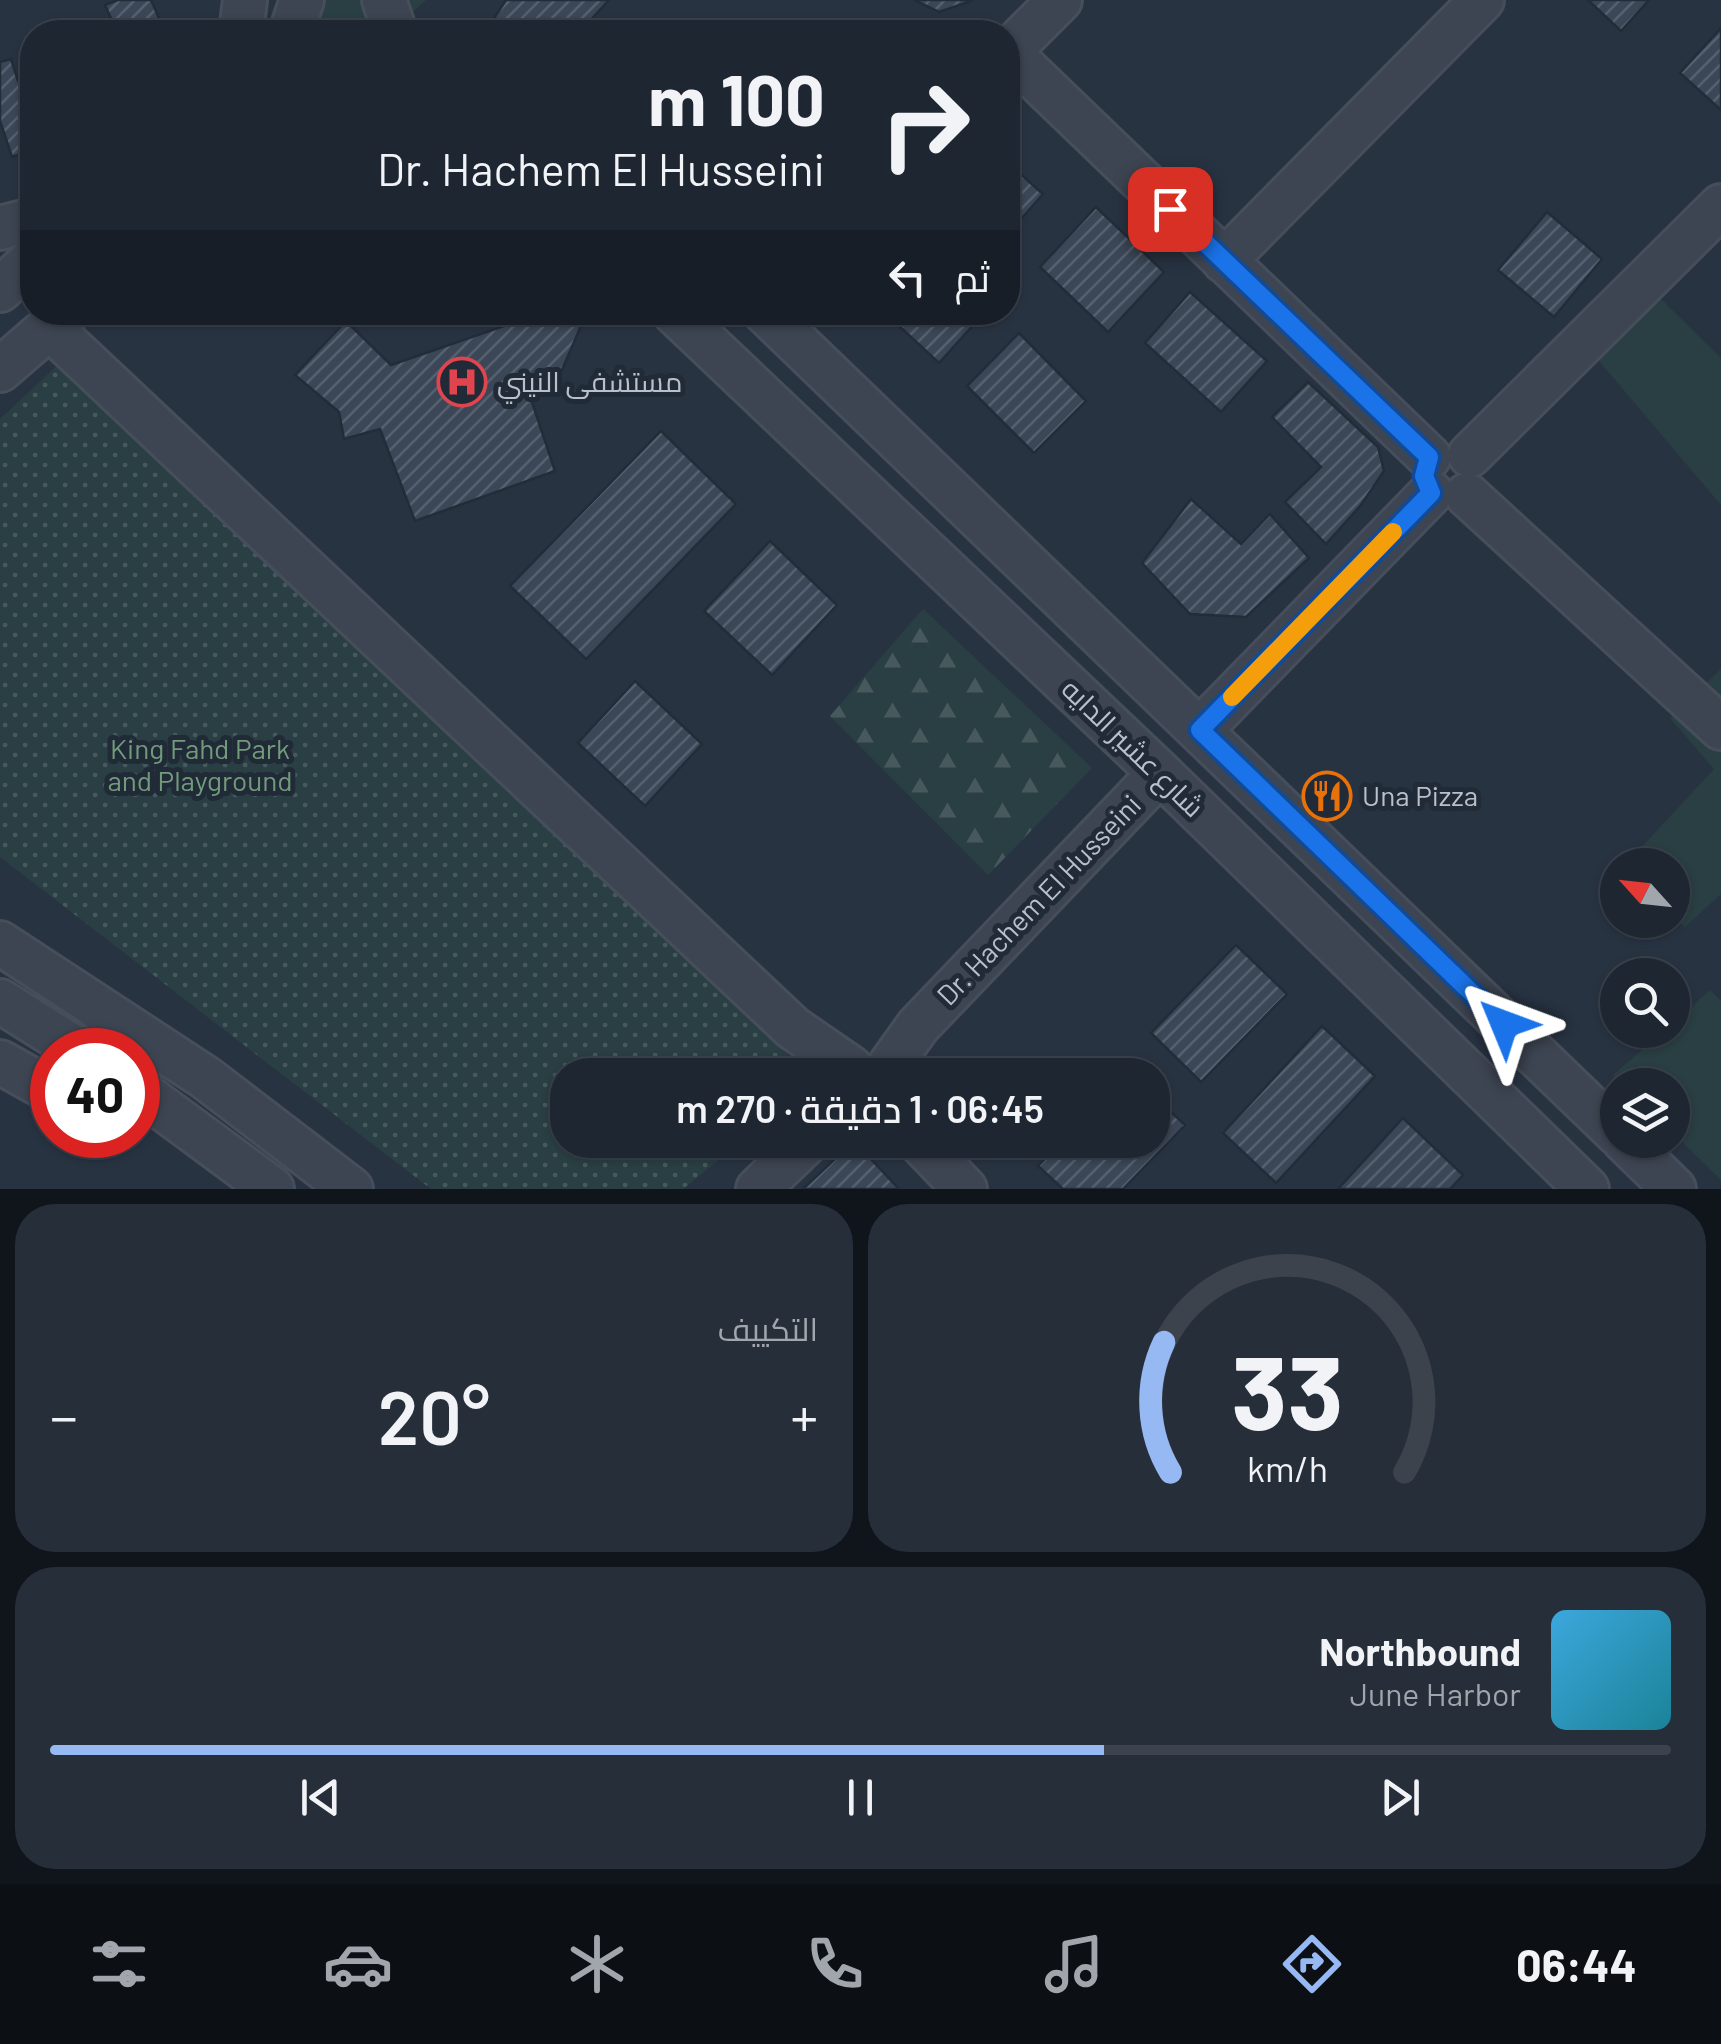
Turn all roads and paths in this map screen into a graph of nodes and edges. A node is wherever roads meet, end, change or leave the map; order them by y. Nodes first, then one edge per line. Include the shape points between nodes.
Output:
1 (1060, 0) edge
2 (1482, 0) edge
3 (1020, 40) edge
4 (1020, 64) edge
5 (1721, 206) edge
6 (1224, 261) junction
7 (20, 271) edge
8 (0, 290) edge
9 (52, 325) edge
10 (63, 325) edge
11 (688, 325) edge
12 (723, 325) edge
13 (779, 325) edge
14 (706, 342) junction
15 (0, 370) edge
16 (1449, 475) junction
17 (1714, 707) edge
18 (1200, 730) junction
19 (1160, 773) junction
20 (0, 943) edge
21 (0, 1001) edge
22 (43, 1028) edge
23 (117, 1028) edge
24 (160, 1056) edge
25 (836, 1058) edge
26 (875, 1058) edge
27 (0, 1062) edge
28 (30, 1079) edge
29 (160, 1106) edge
30 (1600, 1117) edge
31 (788, 1158) edge
32 (1642, 1158) edge
33 (272, 1189) edge
34 (351, 1189) edge
35 (758, 1189) edge
36 (1587, 1189) edge
37 (1674, 1189) edge

1 - 3 street
2 - 6 street
4 - 6 street
5 - 16 street
6 - 16 street
7 - 8 street
9 - 15 street
10 - 25 street via 793,1028
11 - 14 street, شارع عشير الدايه
12 - 14 street
13 - 18 street
14 - 19 street, شارع عشير الدايه
16 - 17 street
16 - 18 street
18 - 30 street
19 - 26 street, Dr. Hachem El Husseini via 918,1026
19 - 36 street, شارع عشير الدايه
20 - 23 street
21 - 22 street
24 - 34 street via 258,1114
27 - 28 street
29 - 33 street
31 - 35 street
32 - 37 street

